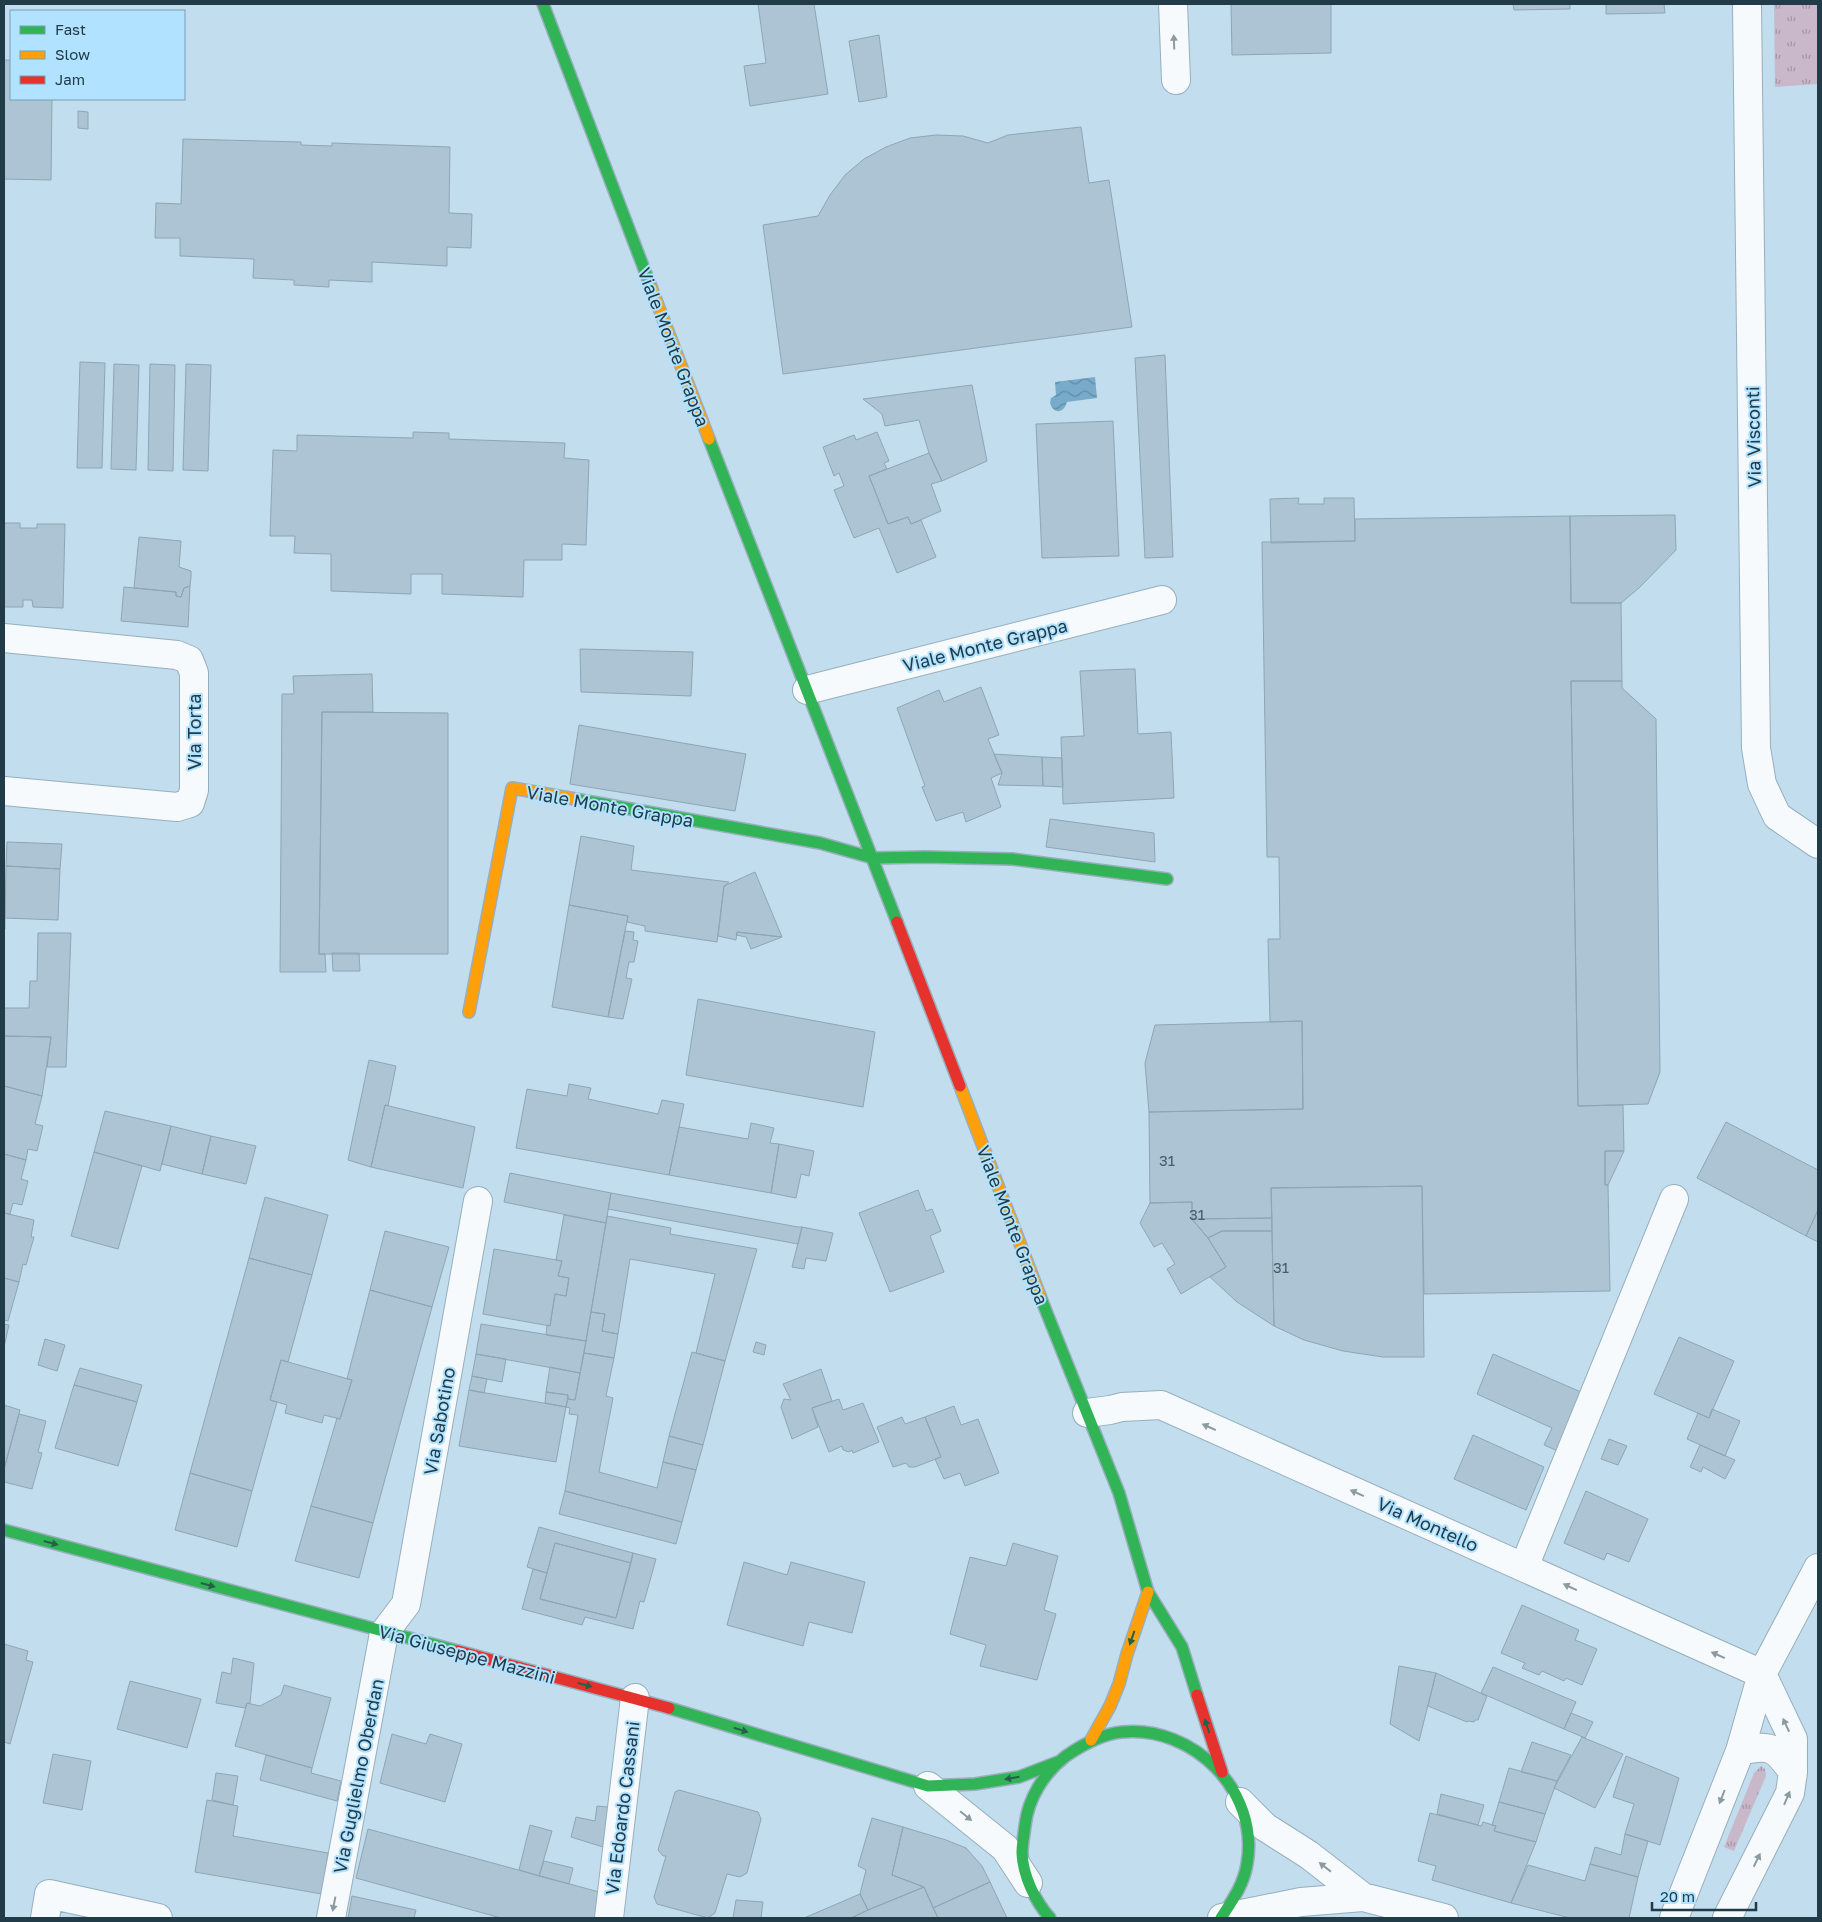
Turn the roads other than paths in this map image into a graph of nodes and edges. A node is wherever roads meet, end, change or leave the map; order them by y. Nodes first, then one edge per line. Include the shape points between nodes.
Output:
1 (543, 4) edge
2 (1173, 4) edge
3 (1747, 4) edge
4 (1176, 80) dead end
5 (1162, 600) dead end
6 (4, 638) edge
7 (807, 690) junction
8 (4, 791) edge
9 (1818, 844) edge
10 (873, 858) junction
11 (1167, 879) dead end
12 (469, 1012) dead end
13 (1674, 1200) dead end
14 (478, 1201) dead end
15 (1087, 1413) junction
16 (4, 1530) edge
17 (1524, 1567) junction
18 (1818, 1568) edge
19 (1148, 1592) junction
20 (384, 1633) junction
21 (1762, 1674) junction
22 (635, 1698) junction
23 (1091, 1740) junction
24 (1740, 1751) junction
25 (1058, 1762) junction
26 (1222, 1772) junction
27 (1793, 1772) junction
28 (928, 1786) junction
29 (1240, 1802) junction
30 (1030, 1887) junction
31 (1363, 1897) junction
32 (1048, 1917) edge
33 (45, 1918) edge
34 (158, 1918) edge
35 (331, 1918) edge
36 (609, 1918) edge
37 (1221, 1918) edge
38 (1444, 1918) edge
39 (1674, 1918) edge
40 (1727, 1918) edge

1 - 7 main road, Viale Monte Grappa
4 -> 2 street
3 - 9 street, Via Visconti via 1756,748 1762,784 1777,816
5 - 7 street, Viale Monte Grappa
6 - 8 street, Via Torta via 177,656 189,660 194,673 194,790 190,803 177,807
7 - 10 main road, Viale Monte Grappa
10 - 11 main road via 1012,859
10 - 12 main road, Viale Monte Grappa via 820,843 512,788
10 - 15 main road, Viale Monte Grappa
13 - 17 street
14 - 20 street, Via Sabotino via 406,1604
17 -> 15 street, Via Montello via 1161,1405
15 - 19 main road, Viale Monte Grappa via 1119,1493
16 -> 20 main road, Via Giuseppe Mazzini
21 -> 17 street, Via Montello
18 - 21 street
19 -> 23 main road via 1119,1684
26 -> 19 main road, Viale Monte Grappa via 1182,1647
20 -> 22 main road, Via Giuseppe Mazzini
20 -> 35 street, Via Guglielmo Oberdan
21 - 24 street
27 -> 21 street via 1793,1739
22 -> 28 main road, Via Giuseppe Mazzini
22 - 36 street, Via Edoardo Cassani
23 - 25 main road
23 - 26 main road via 1123,1732 1161,1734 1190,1746
24 - 27 street via 1761,1746 1780,1753
24 -> 39 street
25 -> 28 main road, Via Giuseppe Mazzini via 1019,1777 975,1784
25 - 30 main road via 1039,1785 1025,1817 1022,1854
26 - 29 main road
40 -> 27 street via 1790,1793
28 -> 30 street, Via Giuseppe Mazzini via 1005,1848
31 -> 29 street via 1309,1855 1265,1827
29 - 37 main road via 1247,1828 1248,1858 1238,1893
30 - 32 main road
31 - 37 street via 1301,1902
31 - 38 street
33 - 34 street via 49,1894

